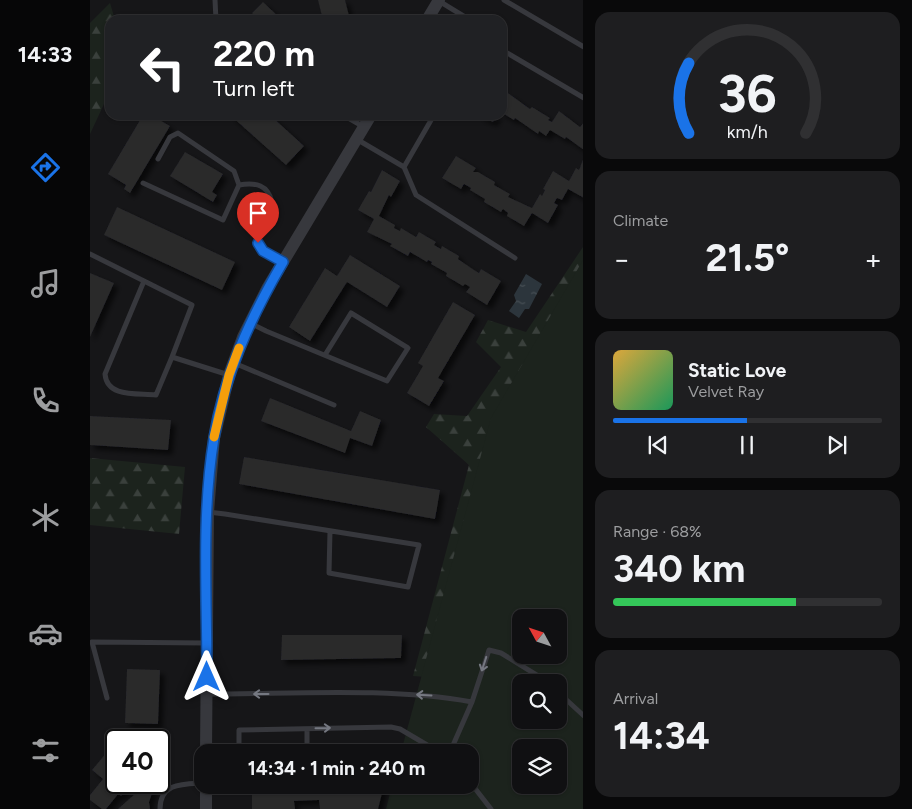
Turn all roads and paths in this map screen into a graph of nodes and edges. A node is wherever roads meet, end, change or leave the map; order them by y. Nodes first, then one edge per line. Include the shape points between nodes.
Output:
1 (215, 0) edge
2 (439, 0) edge
3 (504, 0) edge
4 (216, 15) edge
5 (430, 15) edge
6 (462, 15) edge
7 (583, 47) edge
8 (507, 53) edge
9 (583, 98) edge
10 (353, 120) edge
11 (369, 120) edge
12 (431, 120) edge
13 (365, 127) junction
14 (357, 140) junction
15 (158, 159) dead end
16 (404, 167) junction
17 (143, 183) dead end
18 (239, 185) junction
19 (90, 254) edge
20 (515, 258) dead end
21 (283, 262) junction
22 (144, 281) junction
23 (250, 323) junction
24 (326, 356) junction
25 (172, 357) junction
26 (232, 369) junction
27 (334, 405) dead end
28 (208, 512) junction
29 (330, 531) junction
30 (207, 643) junction
31 (535, 674) edge
32 (207, 694) junction
33 (107, 698) dead end
34 (567, 701) edge
35 (472, 702) junction
36 (583, 716) edge
37 (307, 729) junction
38 (206, 744) edge
39 (239, 744) edge
40 (307, 744) edge
41 (425, 744) edge
42 (454, 744) edge
43 (194, 783) edge
44 (206, 794) edge
45 (479, 794) edge
46 (160, 809) edge
47 (206, 809) edge
48 (491, 809) edge

1 - 4 lane
2 - 5 street
2 - 6 lane
3 - 7 lane
8 - 9 lane
10 - 13 lane
11 - 13 street
12 - 16 lane
13 - 14 street
14 - 16 lane
14 - 21 street
15 - 18 lane via 170,136 178,133 234,171
16 - 20 lane via 416,195
17 - 18 lane via 223,220
18 - 21 lane via 261,185 269,191 272,202 258,232 258,243 263,251
19 - 22 lane
21 - 23 street
22 - 25 lane via 192,305
22 - 25 lane via 105,374 106,383 118,392 156,394
23 - 24 lane
23 - 26 street
24 - 24 lane via 387,381 408,348 351,313
25 - 26 lane
26 - 27 lane
26 - 28 street via 214,438
28 - 29 lane
28 - 30 street
29 - 29 lane via 419,545 408,587 329,573
30 - 32 street
30 - 33 lane via 92,642
31 -> 35 lane via 501,653 489,650
35 -> 32 lane via 436,695
32 - 38 street
34 - 36 lane
35 - 42 lane
37 - 39 lane via 240,730
37 - 40 lane
37 -> 41 lane via 391,727
43 - 46 lane via 175,784 165,791
44 - 47 street
45 - 48 lane

